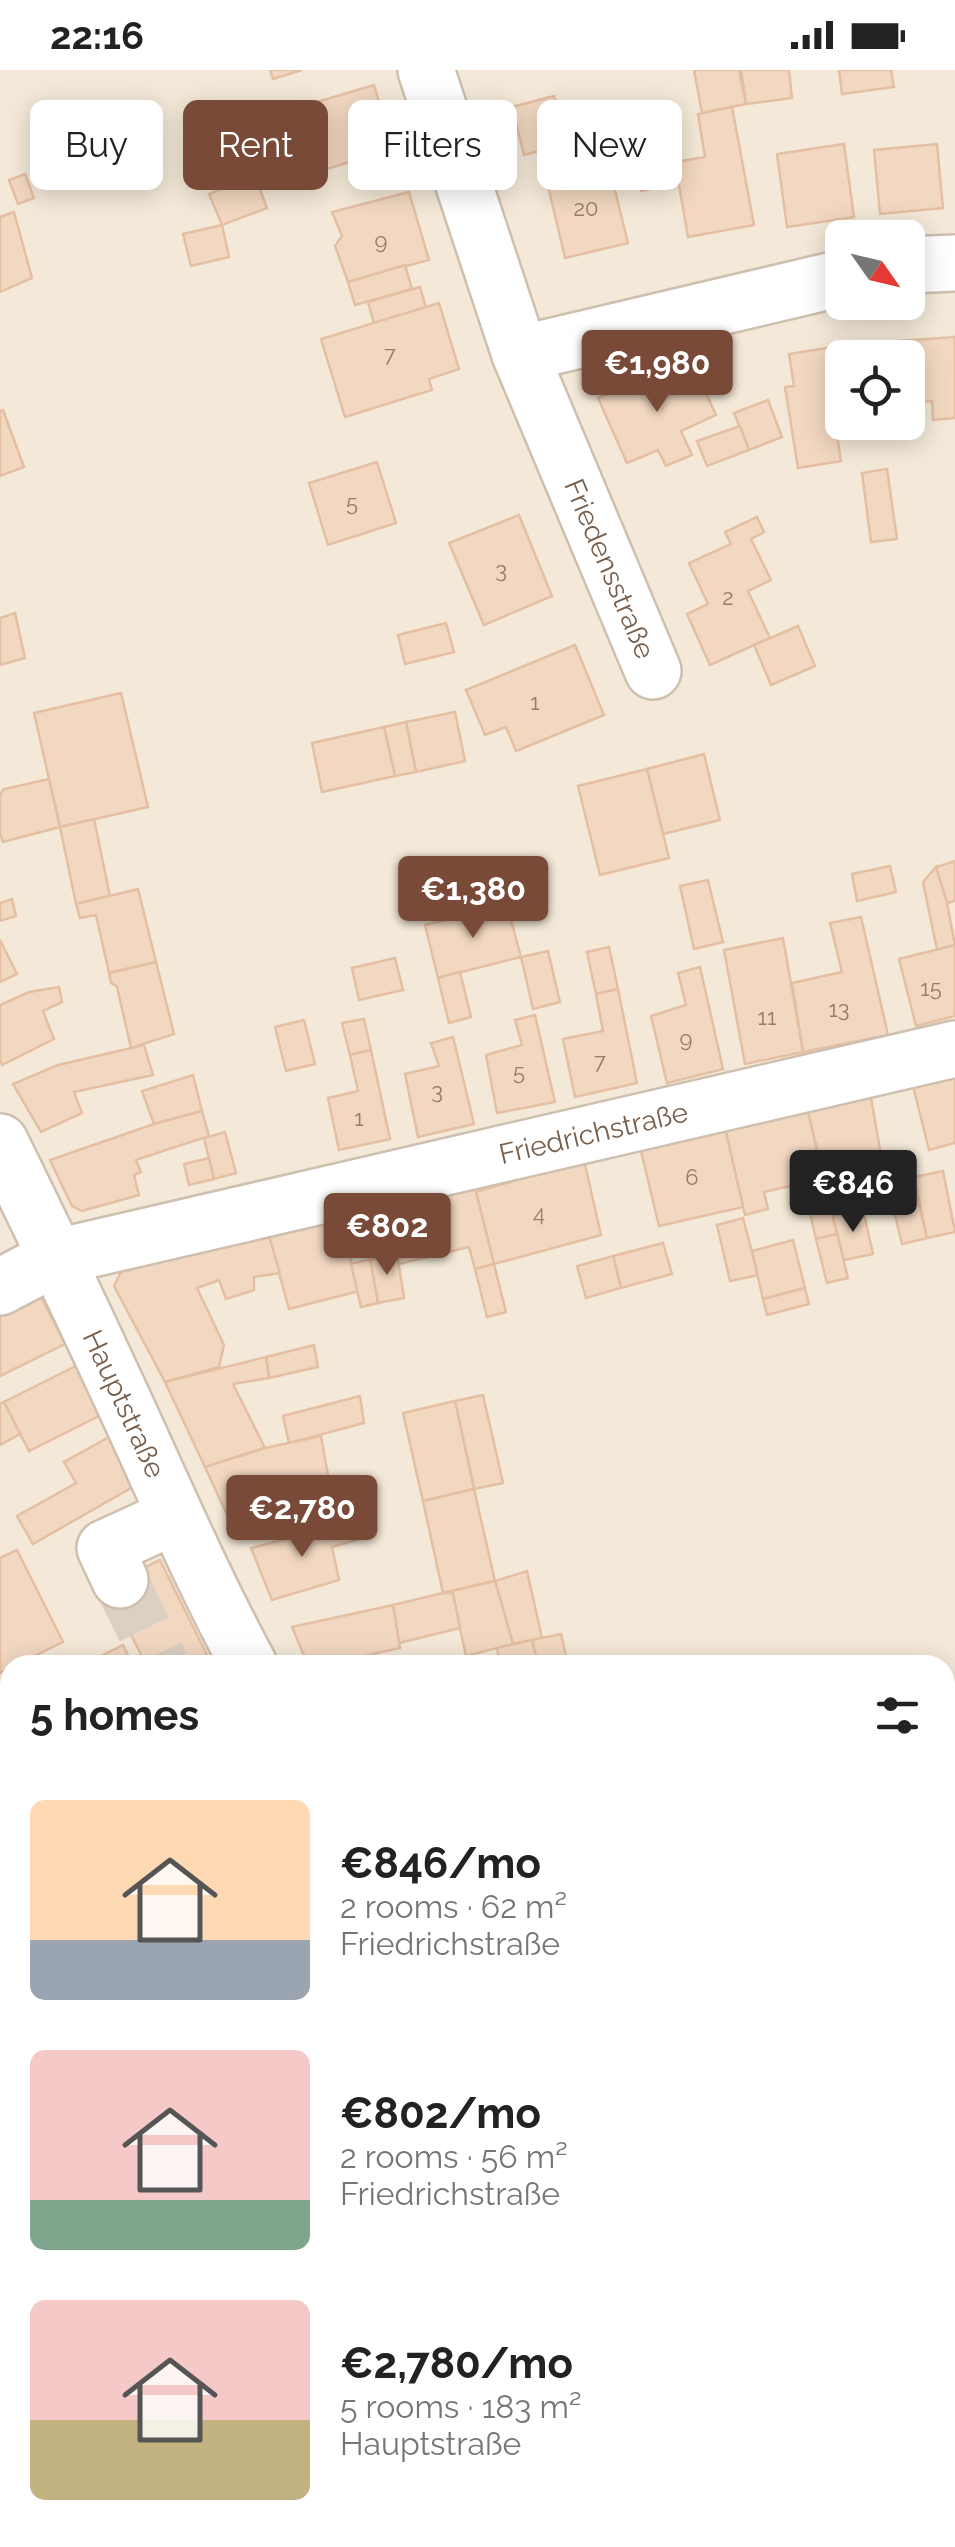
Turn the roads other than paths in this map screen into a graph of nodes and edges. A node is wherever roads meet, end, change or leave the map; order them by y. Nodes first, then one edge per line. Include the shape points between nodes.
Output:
1 (426, 70) edge
2 (955, 263) edge
3 (925, 264) edge
4 (825, 282) edge
5 (520, 354) junction
6 (653, 672) dead end
7 (955, 1049) edge
8 (0, 1142) edge
9 (57, 1257) junction
10 (0, 1287) edge
11 (176, 1516) junction
12 (120, 1580) tunnel mouth
13 (244, 1655) edge

1 - 5 street, Friedensstraße
2 - 3 street
4 - 5 street
5 - 6 street, Friedensstraße
7 - 9 street, Friedrichstraße
8 - 9 street, Hauptstraße
9 - 10 street, Friedrichstraße
9 - 11 street, Hauptstraße
11 - 12 street via 105,1548
11 - 13 street, Hauptstraße

